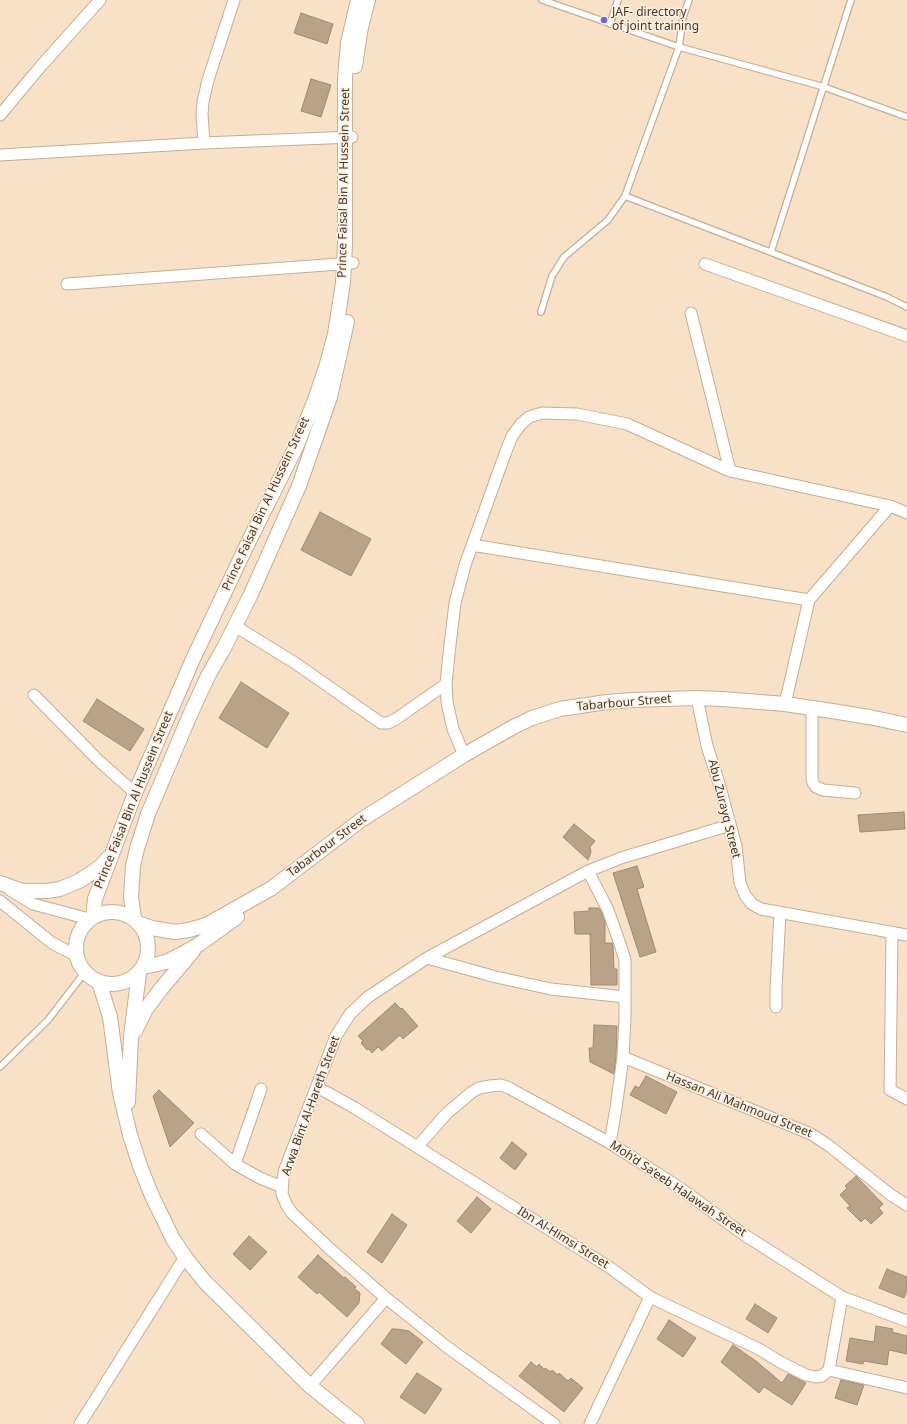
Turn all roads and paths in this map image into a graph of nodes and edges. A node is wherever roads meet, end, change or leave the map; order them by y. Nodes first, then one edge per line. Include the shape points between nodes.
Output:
1 (100, 0) edge
2 (234, 0) edge
3 (358, 0) edge
4 (368, 0) edge
5 (542, 0) edge
6 (618, 0) edge
7 (689, 0) edge
8 (851, 0) edge
9 (610, 24) junction
10 (679, 47) junction
11 (824, 86) junction
12 (0, 115) edge
13 (907, 117) edge
14 (348, 137) junction
15 (204, 142) junction
16 (0, 155) edge
17 (625, 196) junction
18 (771, 252) junction
19 (349, 263) junction
20 (705, 264) dead end
21 (67, 284) dead end
22 (907, 307) edge
23 (541, 312) dead end
24 (691, 313) dead end
25 (907, 336) edge
26 (730, 471) junction
27 (890, 506) junction
28 (907, 513) edge
29 (247, 545) junction
30 (472, 546) junction
31 (265, 560) junction
32 (810, 600) junction
33 (235, 626) junction
34 (446, 684) junction
35 (34, 695) dead end
36 (697, 698) junction
37 (785, 704) junction
38 (812, 708) junction
39 (907, 725) edge
40 (464, 755) junction
41 (135, 793) junction
42 (855, 793) dead end
43 (730, 825) junction
44 (113, 853) junction
45 (588, 871) junction
46 (0, 883) edge
47 (272, 888) junction
48 (0, 900) edge
49 (780, 913) junction
50 (91, 918) junction
51 (137, 921) junction
52 (892, 933) junction
53 (907, 935) edge
54 (198, 945) junction
55 (77, 956) junction
56 (427, 958) junction
57 (141, 970) junction
58 (85, 972) junction
59 (99, 982) junction
60 (625, 997) junction
61 (776, 1007) dead end
62 (132, 1036) junction
63 (623, 1057) junction
64 (0, 1067) edge
65 (317, 1087) junction
66 (261, 1089) dead end
67 (907, 1099) edge
68 (126, 1118) junction
69 (201, 1134) dead end
70 (610, 1142) junction
71 (417, 1146) junction
72 (235, 1164) junction
73 (282, 1187) junction
74 (907, 1205) edge
75 (185, 1258) junction
76 (650, 1296) junction
77 (842, 1297) junction
78 (386, 1298) junction
79 (907, 1321) edge
80 (829, 1370) junction
81 (310, 1386) junction
82 (907, 1388) edge
83 (80, 1424) edge
84 (357, 1424) edge
85 (554, 1424) edge
86 (590, 1424) edge

1 - 12 street
2 - 15 street via 203,102
3 - 14 street, Prince Faisal Bin Al Hussein Street via 346,62
4 - 14 street, Prince Faisal Bin Al Hussein Street via 354,74
5 - 9 lane
6 - 9 lane
7 - 10 lane via 683,17
8 - 11 lane
9 - 10 lane
10 - 11 lane
10 - 17 lane
11 - 13 lane
11 - 18 lane
14 - 15 street
14 - 19 street, Prince Faisal Bin Al Hussein Street
15 - 16 street
17 - 18 lane
17 - 23 lane via 608,220 564,257 552,276
18 - 22 lane
19 - 21 street
19 - 29 street, Prince Faisal Bin Al Hussein Street via 335,334 316,397 297,445
19 - 31 street, Prince Faisal Bin Al Hussein Street via 350,302 330,397 299,486
20 - 25 street
24 - 26 street
26 - 27 street
26 - 30 street via 627,424 577,414 542,413 529,417 512,436
27 - 28 street
27 - 32 street
29 - 31 street
29 - 41 street, Prince Faisal Bin Al Hussein Street via 190,666
30 - 32 street
30 - 34 street via 455,603
31 - 33 street, Prince Faisal Bin Al Hussein Street
32 - 37 street
33 - 34 street via 295,663 381,722 388,723
33 - 51 street, Prince Faisal Bin Al Hussein Street via 208,676 148,814 133,866 131,897
34 - 40 street via 452,729
35 - 41 street via 99,761
36 - 37 street, Tabarbour Street
36 - 40 street, Tabarbour Street via 607,702 560,709 515,726
36 - 43 street, Abu Zurayq Street via 707,746
37 - 38 street, Tabarbour Street
38 - 39 street, Tabarbour Street
38 - 42 street via 813,782 816,787 823,790
40 - 47 street, Tabarbour Street via 361,820
41 - 44 street, Prince Faisal Bin Al Hussein Street
43 - 45 street, Arwa Bint Al-Hareth Street via 634,853
43 - 49 street, Abu Zurayq Street via 736,846 740,884 745,896 761,909
44 - 46 street via 90,874 60,889 23,891
44 - 50 street, Prince Faisal Bin Al Hussein Street via 95,899
45 - 56 street, Arwa Bint Al-Hareth Street
45 - 60 street via 608,910 620,944 624,960
46 - 50 street via 33,904
47 - 51 street, Tabarbour Street via 197,928 167,932
47 - 54 street, Tabarbour Street via 257,904
48 - 55 street via 52,943
49 - 52 street, Abu Zurayq Street
49 - 61 street
50 - 51 street via 114,911
50 - 55 street via 84,924 78,936
51 - 57 street via 149,945 147,960
52 - 53 street, Abu Zurayq Street
52 - 67 street via 890,1090
54 - 57 street, Tabarbour Street via 166,962
54 - 62 street via 146,1009
55 - 58 street
56 - 60 street via 496,977 566,992
56 - 65 street, Arwa Bint Al-Hareth Street via 368,997 350,1014 336,1036
57 - 59 street via 134,978 121,984
57 - 62 street
58 - 59 street
58 - 64 lane via 48,1020
59 - 68 street via 110,1017 120,1093
60 - 63 street
62 - 68 street
63 - 70 street
63 - 74 street, Hassan Ali Mahmoud Street via 811,1134
65 - 71 street, Ibn Al-Himsi Street
65 - 73 street, Arwa Bint Al-Hareth Street via 285,1169
66 - 72 street
68 - 75 street via 133,1146 152,1196
69 - 72 street
70 - 71 street, Moh’d Sa’eeb Halawah Street via 516,1090 501,1086 479,1088 472,1092 447,1113
70 - 77 street, Moh’d Sa’eeb Halawah Street via 743,1234
71 - 76 street, Ibn Al-Himsi Street via 609,1266
72 - 73 street
73 - 78 street, Arwa Bint Al-Hareth Street via 284,1199 292,1213
75 - 81 street via 205,1282
75 - 83 street
76 - 80 street, Ibn Al-Himsi Street via 806,1375 822,1376
76 - 86 street
77 - 79 street, Moh’d Sa’eeb Halawah Street
77 - 80 street
78 - 81 street
78 - 85 street, Arwa Bint Al-Hareth Street via 447,1347
80 - 82 street
81 - 84 street

